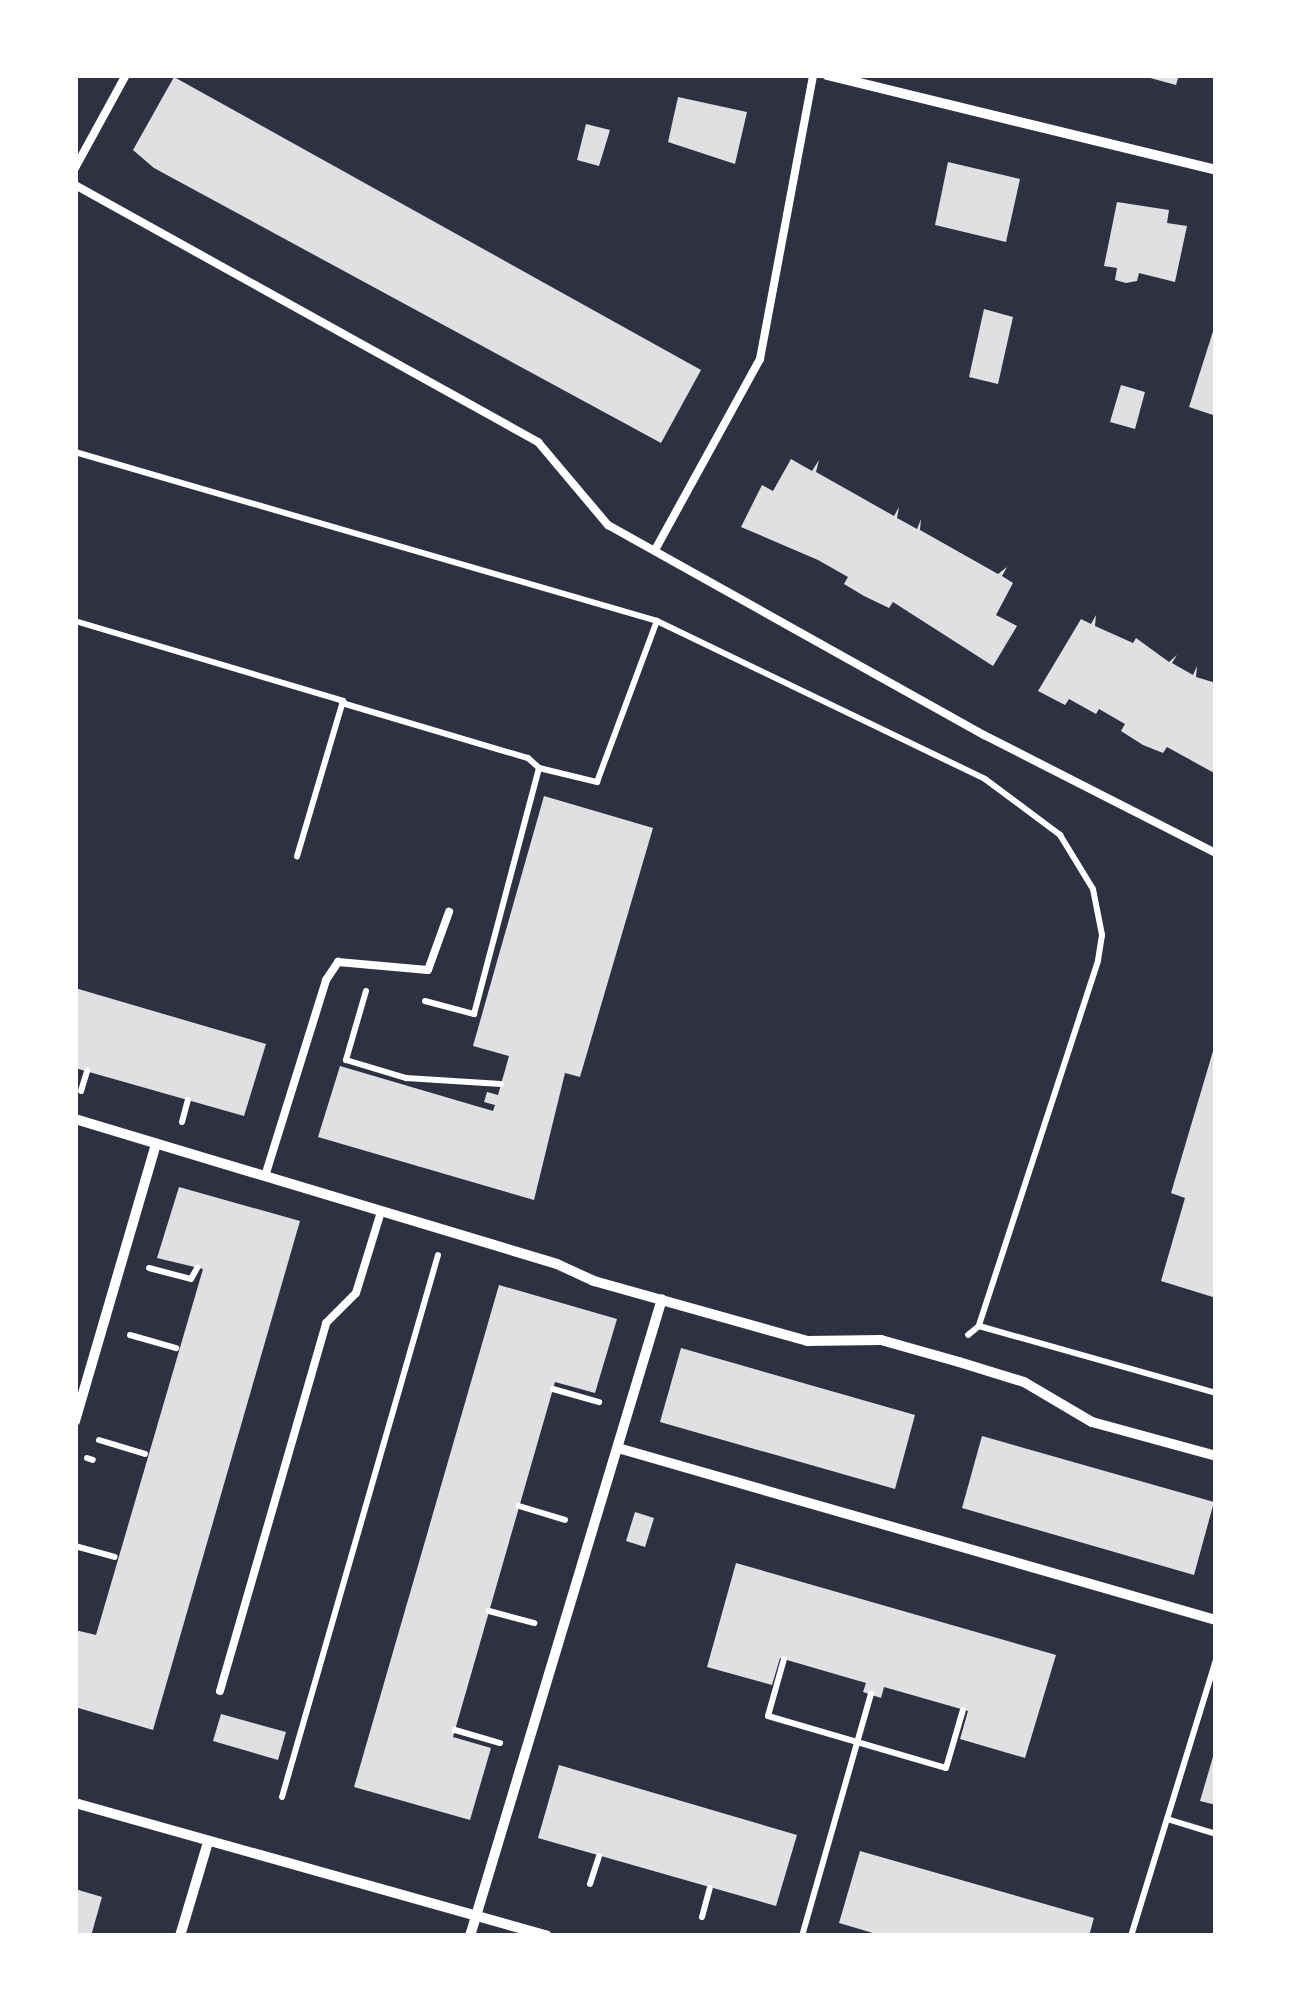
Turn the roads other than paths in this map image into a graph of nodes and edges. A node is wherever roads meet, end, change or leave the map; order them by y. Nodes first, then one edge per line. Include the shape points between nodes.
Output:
1 (126, 75) edge
2 (813, 75) edge
3 (827, 75) edge
4 (75, 168) edge
5 (1216, 170) edge
6 (75, 185) edge
7 (655, 550) junction
8 (1216, 853) edge
9 (448, 912) dead end
10 (75, 1119) edge
11 (156, 1144) junction
12 (266, 1173) junction
13 (380, 1215) junction
14 (662, 1299) junction
15 (75, 1421) edge
16 (618, 1448) junction
17 (1216, 1456) edge
18 (1216, 1620) edge
19 (220, 1691) dead end
20 (75, 1803) edge
21 (208, 1842) junction
22 (476, 1916) junction
23 (180, 1936) edge
24 (470, 1936) edge
25 (547, 1936) edge

1 - 4 lane
2 - 7 lane via 760,359
3 - 5 street
6 - 7 lane via 538,442 594,513
7 - 8 lane via 984,736
9 - 12 lane via 428,970 338,962 326,980
10 - 11 street
11 - 12 street
11 - 15 street
12 - 13 street
13 - 14 street
13 - 19 lane via 356,1293 326,1324
14 - 16 street
14 - 17 street via 807,1341 881,1340 959,1362 1024,1382 1092,1422
16 - 18 street
16 - 22 street
20 - 21 street
21 - 22 street
21 - 23 street
22 - 24 street
22 - 25 street

